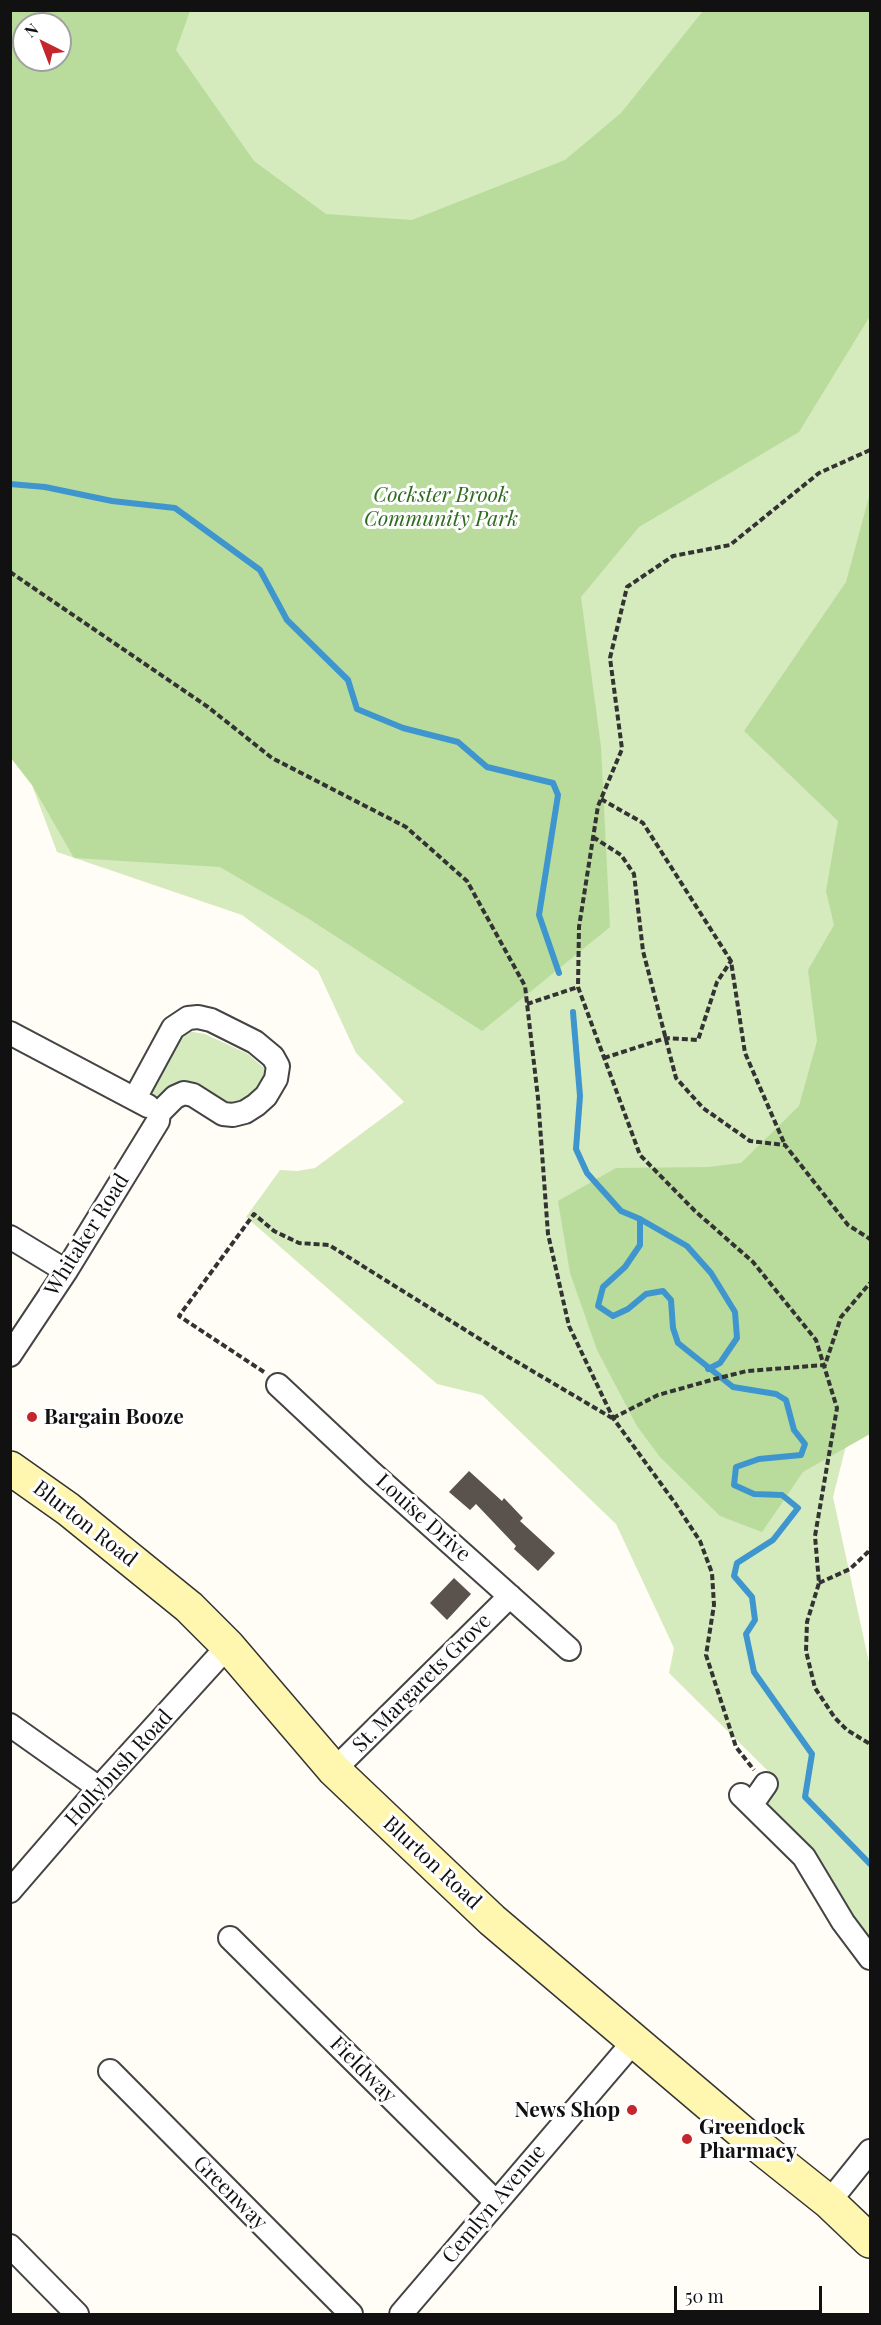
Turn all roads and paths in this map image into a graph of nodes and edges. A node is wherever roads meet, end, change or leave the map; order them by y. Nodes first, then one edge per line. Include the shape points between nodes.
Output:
1 (870, 450) edge
2 (10, 572) edge
3 (601, 799) junction
4 (593, 837) junction
5 (731, 961) junction
6 (578, 987) junction
7 (527, 1004) junction
8 (10, 1033) edge
9 (666, 1038) junction
10 (604, 1058) junction
11 (135, 1098) junction
12 (159, 1113) junction
13 (785, 1145) junction
14 (10, 1237) edge
15 (870, 1239) edge
16 (66, 1271) junction
17 (870, 1283) edge
18 (10, 1355) edge
19 (825, 1365) junction
20 (279, 1385) joint
21 (613, 1418) junction
22 (10, 1468) edge
23 (870, 1548) edge
24 (819, 1583) junction
25 (510, 1596) junction
26 (228, 1646) junction
27 (569, 1649) dead end
28 (10, 1725) edge
29 (870, 1744) edge
30 (334, 1770) junction
31 (766, 1784) joint
32 (99, 1788) junction
33 (10, 1891) edge
34 (230, 1938) dead end
35 (870, 1958) edge
36 (635, 2040) junction
37 (110, 2071) dead end
38 (870, 2151) edge
39 (496, 2202) junction
40 (829, 2202) junction
41 (870, 2241) edge
42 (10, 2246) edge
43 (77, 2314) edge
44 (351, 2314) edge
45 (401, 2314) edge

1 - 3 path via 819,473 730,545 674,556 627,587 610,658 622,749
2 - 7 path via 208,707 272,758 406,827 467,881 525,986
3 - 4 path
3 - 5 path via 643,823
4 - 6 path via 579,927
4 - 9 path via 621,855 634,874 643,951
5 - 9 path via 717,982 698,1040
5 - 13 path via 745,1053
6 - 7 path
6 - 10 path
7 - 21 path via 548,1234 569,1326
8 - 11 street
9 - 10 path
9 - 13 path via 676,1078 703,1108 750,1141
10 - 19 path via 640,1155 753,1262 816,1340
11 - 12 street
11 - 12 street via 173,1028 188,1018 211,1020 255,1042 278,1066 266,1096 244,1112 223,1114 184,1093
12 - 16 street, Whitaker Road via 158,1121
13 - 15 path via 848,1225
14 - 16 street
16 - 18 street, Whitaker Road
17 - 19 path via 841,1317
19 - 21 path via 747,1371 714,1378 658,1395
19 - 24 path via 837,1408 815,1536
20 - 21 path via 179,1316 254,1214 274,1232 299,1243 329,1245
20 - 25 street, Louise Drive
21 - 31 path via 700,1541 712,1573 714,1605 706,1655 736,1747
22 - 26 street, Blurton Road via 68,1509 189,1607
23 - 24 path via 850,1569
24 - 29 path via 807,1622 806,1651 815,1688 835,1718
25 - 27 street, Louise Drive
25 - 30 street, St. Margarets Grove
26 - 30 street, Blurton Road
26 - 32 street, Hollybush Road
28 - 32 street
30 - 36 street, Blurton Road via 492,1920
31 - 35 street via 746,1800 804,1857
32 - 33 street, Hollybush Road
34 - 39 street, Fieldway
36 - 39 street, Cemlyn Avenue
36 - 40 street, Blurton Road
37 - 44 street, Greenway
38 - 40 street
39 - 45 street, Cemlyn Avenue
40 - 41 street, Blurton Road
42 - 43 street

